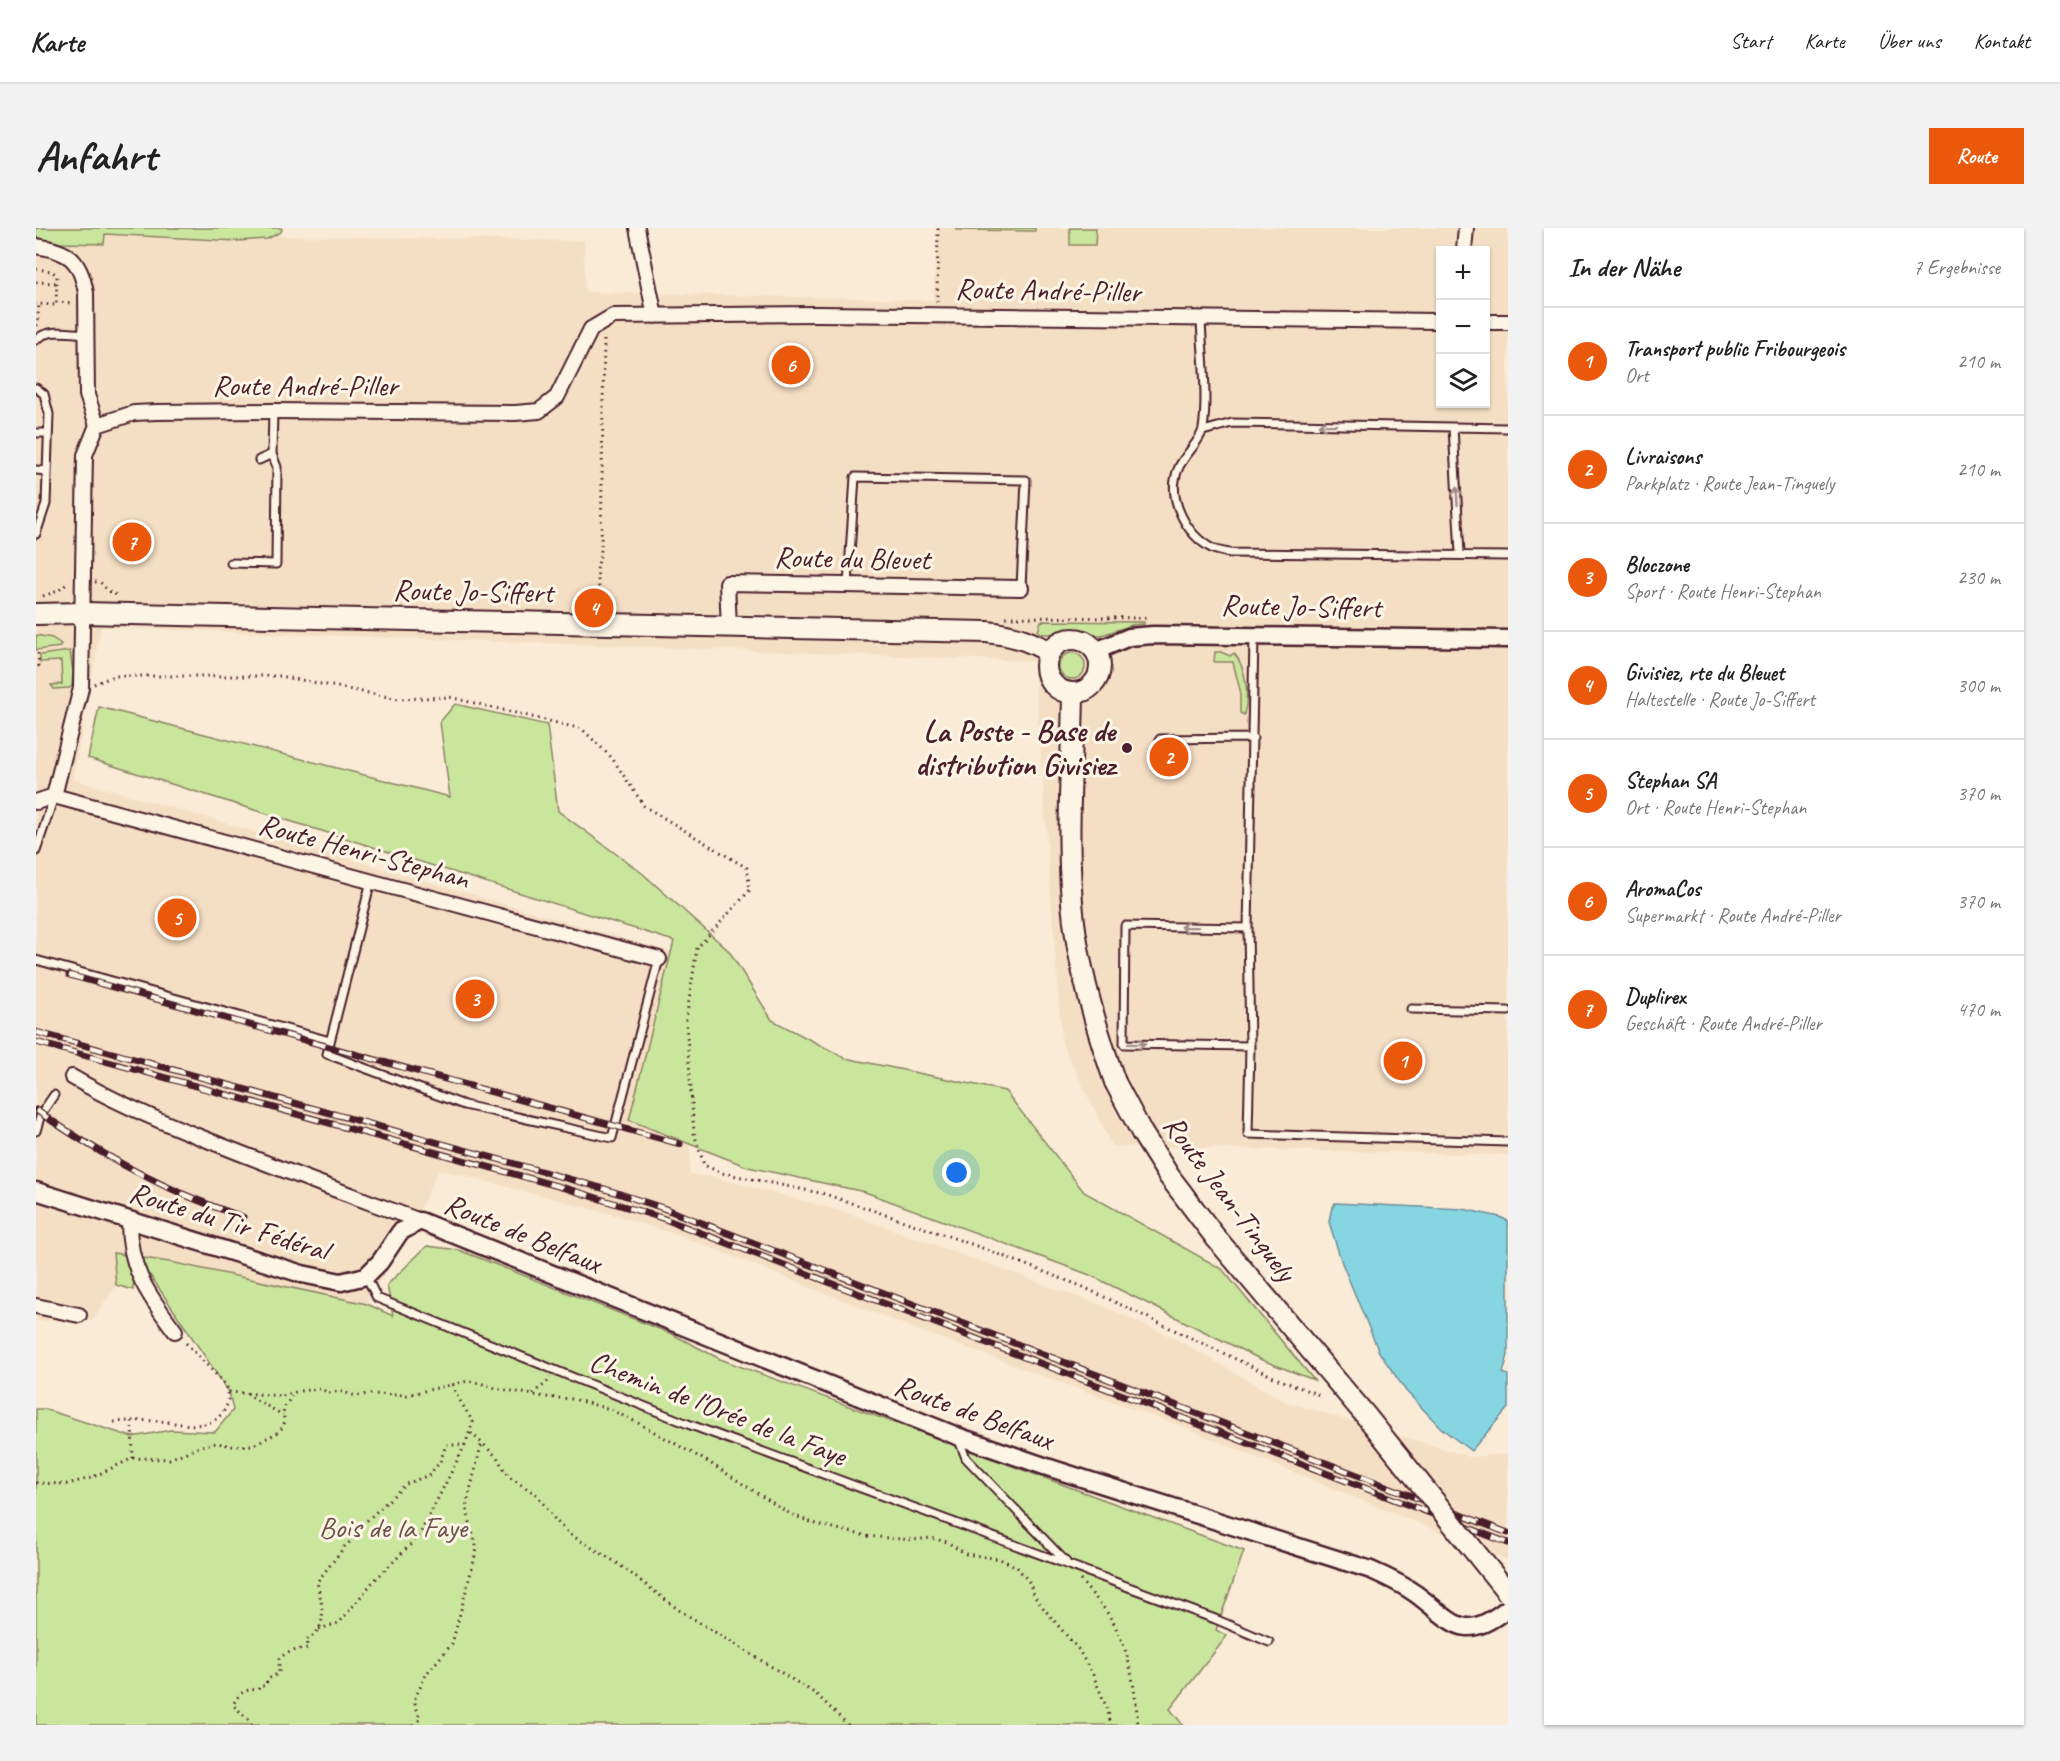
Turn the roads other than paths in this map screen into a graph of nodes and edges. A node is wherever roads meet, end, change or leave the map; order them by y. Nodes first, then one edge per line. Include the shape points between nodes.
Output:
1 (637, 228) edge
2 (1466, 228) edge
3 (36, 246) edge
4 (1464, 246) edge
5 (655, 315) junction
6 (1201, 319) junction
7 (1436, 321) edge
8 (1490, 322) edge
9 (1508, 322) edge
10 (37, 334) edge
11 (86, 334) junction
12 (36, 388) edge
13 (273, 411) junction
14 (97, 425) junction
15 (1453, 427) junction
16 (1508, 428) edge
17 (1203, 431) junction
18 (36, 433) edge
19 (48, 434) junction
20 (272, 454) junction
21 (259, 460) dead end
22 (36, 470) edge
23 (47, 471) junction
24 (36, 504) edge
25 (46, 504) junction
26 (36, 534) edge
27 (1460, 554) junction
28 (1508, 556) edge
29 (231, 563) dead end
30 (848, 585) junction
31 (1021, 588) joint
32 (82, 613) junction
33 (36, 614) edge
34 (729, 628) junction
35 (1254, 635) junction
36 (1508, 639) edge
37 (1096, 651) junction
38 (1049, 652) junction
39 (1073, 693) junction
40 (1253, 738) junction
41 (1160, 739) dead end
42 (54, 795) junction
43 (36, 801) edge
44 (36, 851) edge
45 (371, 881) junction
46 (1248, 928) junction
47 (659, 959) joint
48 (36, 960) edge
49 (1411, 1009) dead end
50 (1508, 1011) edge
51 (330, 1041) junction
52 (1250, 1046) junction
53 (72, 1077) dead end
54 (54, 1095) dead end
55 (36, 1131) edge
56 (1508, 1142) edge
57 (36, 1191) edge
58 (129, 1220) junction
59 (420, 1221) junction
60 (366, 1276) junction
61 (36, 1306) edge
62 (79, 1315) dead end
63 (175, 1331) road end
64 (957, 1436) junction
65 (1067, 1564) junction
66 (1508, 1593) edge
67 (1508, 1608) edge
68 (1269, 1642) dead end

1 - 5 street
2 - 4 street
3 - 11 street via 58,249 80,270 86,293
5 - 6 street, Route André-Piller
5 - 13 street, Route André-Piller via 613,316 591,329 556,397 539,411
6 - 7 street, Route André-Piller
6 - 17 lane
8 - 9 street
10 - 11 lane
11 - 14 street via 87,395
12 - 19 lane via 44,394
13 - 14 street, Route André-Piller via 134,413
13 - 20 lane
14 - 32 street via 85,455
15 - 16 lane
15 -> 17 lane via 1232,423
27 -> 15 lane
17 - 27 lane via 1178,469 1175,492 1179,512 1195,536 1214,550
18 - 19 lane
19 - 23 lane
20 - 21 lane
20 - 29 lane via 277,467 276,564
22 - 23 lane
23 - 25 lane
24 - 25 lane
25 - 26 lane
27 - 28 lane
30 - 31 street, Route du Bleuet
30 - 31 lane via 855,477 1026,480
30 - 34 street, Route du Bleuet via 728,583
32 - 33 main road, Route Jo-Siffert
32 - 34 main road, Route Jo-Siffert
32 - 42 street via 81,688
34 - 38 main road, Route Jo-Siffert via 987,632 1015,636
35 - 36 street, Route Jo-Siffert
35 - 37 street, Route Jo-Siffert via 1153,634 1130,637
35 - 40 lane
37 - 38 main road via 1090,644 1072,639 1063,640
37 - 39 main road via 1100,660 1097,678 1084,691
38 - 39 main road via 1049,680 1056,688
39 - 66 main road, Route Jean-Tinguely, bridge via 1074,923 1097,1031 1115,1082 1169,1176 1209,1229
40 - 41 lane
40 - 46 lane
42 - 43 street
42 - 44 lane
42 - 45 street, Route Henri-Stephan
45 - 47 street, Route Henri-Stephan
45 - 51 lane
46 - 52 lane
46 -> 52 lane via 1125,926 1124,1044
47 - 51 lane via 612,1138 464,1105 327,1054
48 - 51 lane
49 - 50 lane
52 - 56 lane via 1248,1134
53 - 59 street via 147,1116
54 - 55 lane via 41,1114
57 - 58 street, Route du Tir Fédéral
58 - 60 street, Route du Tir Fédéral via 302,1274 341,1282
58 - 63 street via 130,1248 137,1272 147,1294
59 - 60 street, Route du Tir Fédéral via 400,1232
59 - 64 street, Route de Belfaux
60 - 65 lane, Chemin de l'Orée de la Faye via 377,1298 688,1424
61 - 62 street
64 - 65 lane, Chemin de l'Orée de la Faye via 966,1458
64 - 67 street, Route de Belfaux via 1371,1570 1394,1580 1463,1627 1485,1624
65 - 68 lane, Chemin de l'Orée de la Faye

